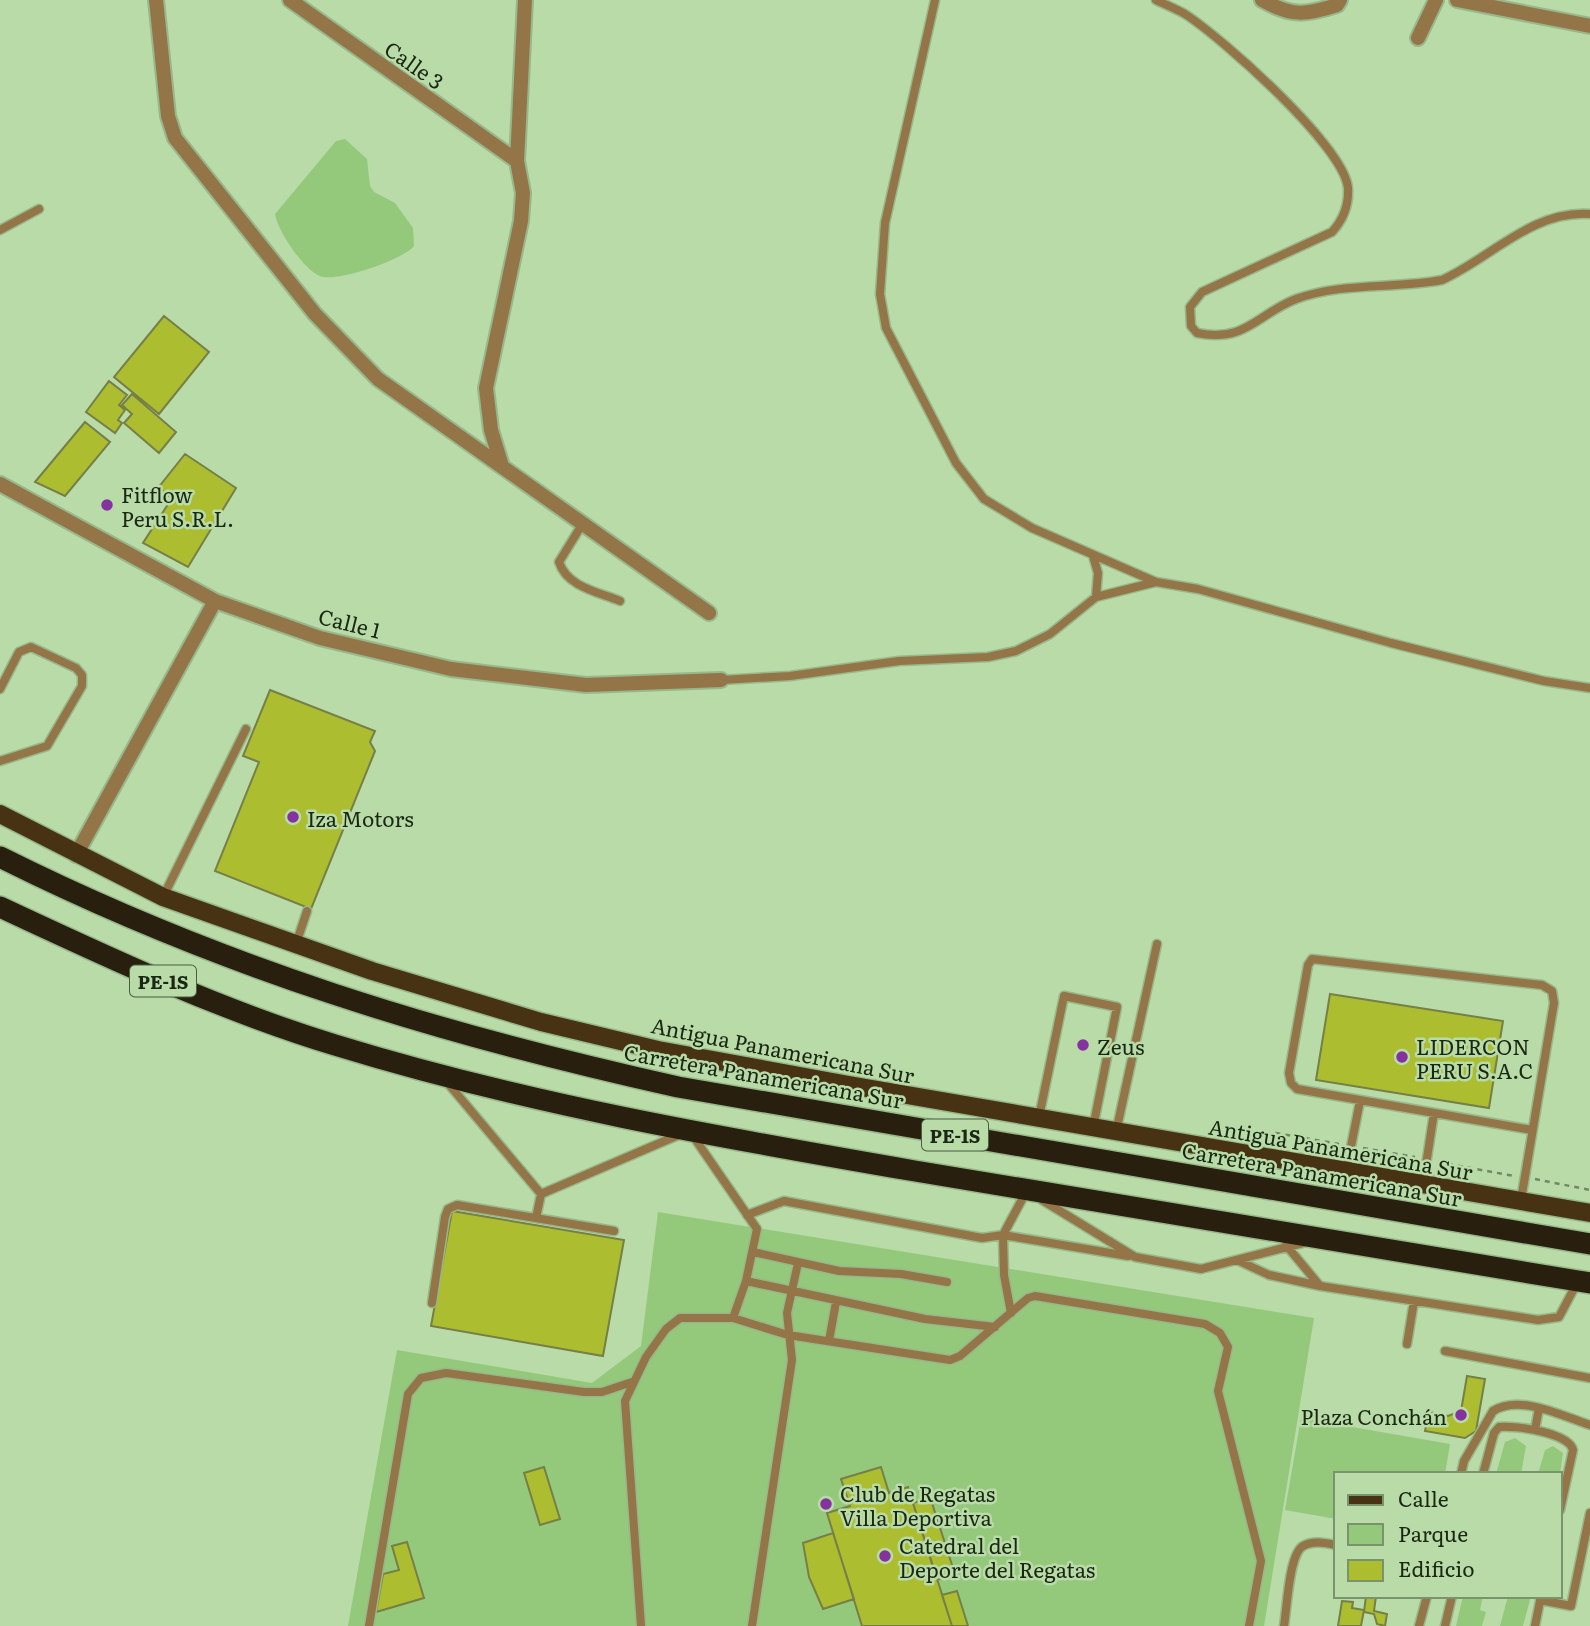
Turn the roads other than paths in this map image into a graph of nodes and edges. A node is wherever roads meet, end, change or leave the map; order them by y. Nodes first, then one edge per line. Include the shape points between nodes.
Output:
1 (156, 0) edge
2 (290, 0) edge
3 (524, 0) edge
4 (935, 0) edge
5 (1156, 0) edge
6 (1262, 0) edge
7 (1340, 0) edge
8 (1436, 0) edge
9 (1457, 0) edge
10 (1590, 26) edge
11 (1418, 38) dead end
12 (517, 162) junction
13 (39, 209) dead end
14 (1590, 214) edge
15 (0, 230) edge
16 (502, 466) junction
17 (0, 484) edge
18 (583, 523) junction
19 (1093, 556) junction
20 (1156, 582) junction
21 (1096, 597) junction
22 (215, 601) junction
23 (620, 601) dead end
24 (709, 613) dead end
25 (721, 680) joint
26 (1590, 688) edge
27 (0, 690) edge
28 (246, 729) dead end
29 (0, 761) edge
30 (0, 814) edge
31 (75, 855) junction
32 (0, 857) edge
33 (163, 897) junction
34 (0, 908) edge
35 (307, 912) dead end
36 (296, 944) junction
37 (1157, 944) dead end
38 (442, 1077) junction
39 (1360, 1101) junction
40 (1434, 1113) junction
41 (1039, 1118) junction
42 (1093, 1128) junction
43 (1532, 1130) junction
44 (689, 1132) junction
45 (1116, 1132) junction
46 (1346, 1172) junction
47 (1423, 1184) junction
48 (1027, 1191) junction
49 (541, 1194) junction
50 (1521, 1201) junction
51 (1590, 1213) edge
52 (747, 1215) junction
53 (536, 1218) junction
54 (614, 1231) dead end
55 (1003, 1235) junction
56 (1282, 1240) junction
57 (1590, 1244) edge
58 (753, 1252) junction
59 (1135, 1257) junction
60 (1237, 1260) junction
61 (798, 1263) junction
62 (746, 1281) junction
63 (947, 1282) dead end
64 (1584, 1282) edge
65 (1320, 1286) junction
66 (791, 1293) junction
67 (1415, 1301) junction
68 (836, 1302) junction
69 (432, 1303) dead end
70 (1011, 1313) junction
71 (733, 1318) junction
72 (995, 1327) junction
73 (788, 1335) junction
74 (829, 1341) junction
75 (1407, 1344) dead end
76 (1445, 1351) dead end
77 (1590, 1378) edge
78 (632, 1382) junction
79 (1539, 1408) junction
80 (1590, 1425) edge
81 (1535, 1430) junction
82 (1462, 1472) edge
83 (1484, 1472) edge
84 (1562, 1501) edge
85 (1590, 1513) edge
86 (1334, 1545) edge
87 (1426, 1598) edge
88 (1452, 1598) edge
89 (1541, 1598) edge
90 (369, 1626) edge
91 (641, 1626) edge
92 (752, 1626) edge
93 (1249, 1626) edge
94 (1284, 1626) edge
95 (1419, 1626) edge
96 (1445, 1626) edge
97 (1535, 1626) edge

1 - 16 street via 167,116 175,138 316,314 378,379
2 - 12 street, Calle 3
3 - 12 street
4 - 19 lane via 885,223 880,294 886,328 956,463 984,499
5 - 14 lane via 1185,15 1305,121 1325,144 1348,186 1342,221 1332,232 1202,292 1190,307 1191,326 1197,333 1227,335 1248,330 1295,300 1324,292 1442,280 1547,220
6 - 7 street via 1282,11 1310,14
8 - 11 street
9 - 10 street
12 - 16 street via 523,193 521,221 485,388
13 - 15 lane
16 - 18 street
17 - 22 street, Calle 1
18 - 23 lane via 559,562 561,570 567,579
18 - 24 street
19 - 20 lane
19 - 21 lane via 1098,573
20 - 21 lane
20 - 26 lane via 1198,589 1544,681
21 - 25 lane via 1050,634 1016,651
22 - 25 street, Calle 1 via 320,638 451,669 586,685
22 - 31 street
27 - 29 lane via 19,652 32,647 82,675 82,686 47,746
28 - 33 lane
30 - 31 main road, Antigua Panamericana Sur
31 - 33 main road, Antigua Panamericana Sur
32 - 57 highway, Carretera Panamericana Sur / PE-1S via 172,937 293,982 455,1033 591,1068 678,1087
33 - 36 main road, Antigua Panamericana Sur
34 - 38 highway, PE-1S via 225,1005 330,1044
35 - 36 lane
36 - 41 main road, Antigua Panamericana Sur via 554,1025 658,1050
37 - 45 lane
38 - 44 highway, PE-1S
38 - 49 lane
39 - 40 lane
39 - 43 lane via 1297,1089 1291,1083 1289,1073 1312,959 1542,985 1552,991 1554,1003
39 - 46 lane
40 - 43 lane
40 - 47 lane
41 - 42 main road, Antigua Panamericana Sur
41 - 42 lane via 1064,996 1118,1007
42 - 45 main road, Antigua Panamericana Sur
43 - 50 lane
44 - 48 highway, PE-1S
44 - 49 lane
44 - 52 lane
45 - 46 main road, Antigua Panamericana Sur
46 - 47 main road, Antigua Panamericana Sur
47 - 50 main road, Antigua Panamericana Sur
48 - 55 lane
48 - 56 highway, PE-1S
48 - 59 lane
49 - 53 lane
50 - 51 main road, Antigua Panamericana Sur
52 - 55 lane via 784,1201 974,1237
52 - 58 lane via 757,1229
53 - 54 lane
53 - 69 lane via 457,1205 448,1209
55 - 59 lane
55 - 70 lane
56 - 60 lane
56 - 64 highway, PE-1S via 1319,1239
56 - 65 lane
58 - 61 lane
58 - 62 lane
59 - 60 lane via 1201,1269
60 - 65 lane via 1269,1275
61 - 63 lane
61 - 66 lane
62 - 66 lane
62 - 71 lane
64 - 67 lane via 1559,1317 1538,1320
65 - 67 lane
66 - 68 lane
66 - 73 lane
67 - 75 lane
68 - 72 lane
68 - 74 lane
70 - 72 lane
70 - 93 lane via 1035,1296 1205,1324 1220,1333 1228,1347 1218,1391 1261,1561
71 - 73 lane
71 - 78 lane via 680,1318 666,1329
72 - 74 lane via 950,1360
73 - 74 lane
73 - 92 lane via 792,1360
76 - 77 lane
78 - 90 lane via 602,1392 584,1392 446,1373 421,1378 408,1394
78 - 91 lane via 625,1401
79 - 80 lane
79 - 81 lane
79 - 82 lane via 1508,1404 1493,1411
81 - 83 lane via 1497,1428
81 - 84 lane via 1572,1444
85 - 89 lane via 1571,1606
86 - 94 lane via 1304,1545 1295,1553
87 - 95 lane
88 - 96 lane
89 - 97 lane

